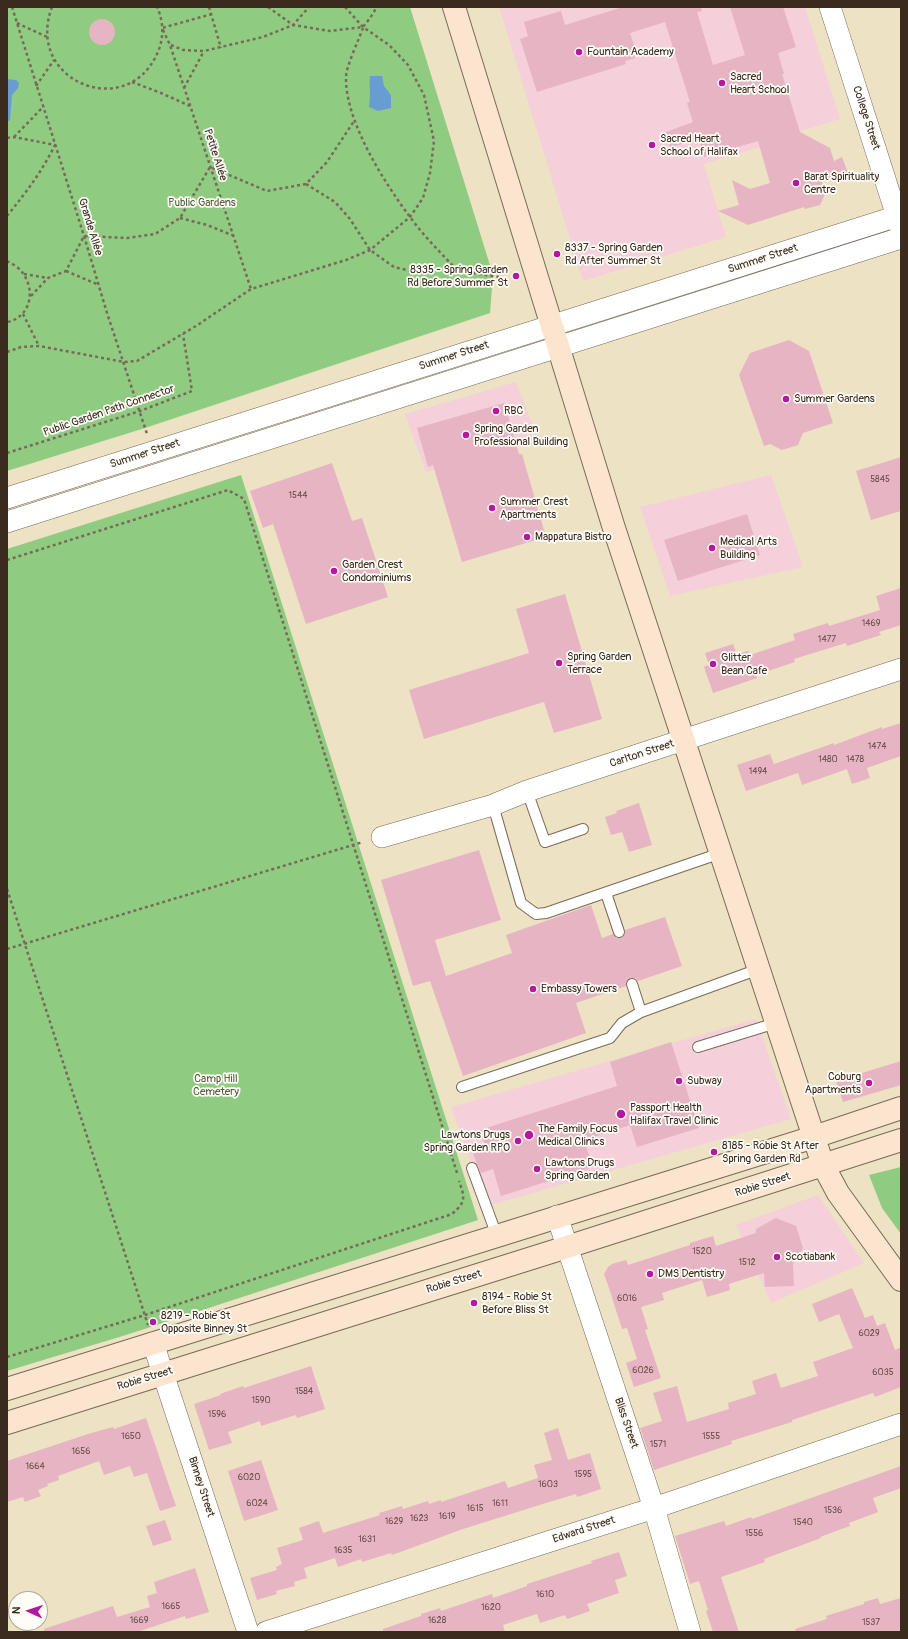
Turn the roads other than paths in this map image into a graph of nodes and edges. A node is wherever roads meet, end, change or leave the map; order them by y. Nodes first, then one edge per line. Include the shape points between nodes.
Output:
1 (454, 7) edge
2 (830, 7) edge
3 (900, 220) edge
4 (901, 238) edge
5 (553, 325) junction
6 (559, 347) junction
7 (7, 498) edge
8 (7, 522) edge
9 (901, 669) edge
10 (683, 740) junction
11 (527, 791) junction
12 (493, 805) junction
13 (583, 829) dead end
14 (382, 838) dead end
15 (720, 853) junction
16 (606, 893) junction
17 (619, 932) dead end
18 (759, 969) junction
19 (632, 984) dead end
20 (641, 1012) junction
21 (776, 1023) junction
22 (698, 1047) dead end
23 (462, 1087) dead end
24 (901, 1108) edge
25 (814, 1137) junction
26 (901, 1140) edge
27 (823, 1165) junction
28 (472, 1168) dead end
29 (557, 1216) junction
30 (497, 1236) junction
31 (567, 1247) junction
32 (901, 1280) edge
33 (153, 1343) junction
34 (164, 1374) junction
35 (7, 1389) edge
36 (7, 1422) edge
37 (901, 1424) edge
38 (654, 1508) junction
39 (248, 1632) edge
40 (266, 1632) edge
41 (690, 1632) edge

1 - 5 main road
2 - 3 street, College Street
3 - 5 street, Summer Street
4 - 6 street, Summer Street
5 - 6 main road
5 - 7 street, Summer Street
6 - 8 street, Summer Street
6 - 10 main road via 613,525
9 - 10 street, Carlton Street
10 - 11 street, Carlton Street
10 - 15 main road
11 - 12 street, Carlton Street
11 - 13 lane via 545,842
12 - 14 street, Carlton Street
12 - 16 lane via 521,903 536,914 546,913
15 - 16 lane
15 - 18 main road
16 - 17 lane
18 - 20 lane
18 - 21 main road
19 - 20 lane
20 - 23 lane via 622,1023 610,1038
21 - 22 lane
21 - 25 main road
24 - 25 main road
25 - 27 main road
25 - 29 main road
26 - 27 main road, Robie Street
27 - 31 main road, Robie Street
27 - 32 main road via 838,1193
28 - 30 lane
29 - 30 main road
29 - 31 street, Bliss Street
30 - 33 main road
31 - 34 main road, Robie Street
31 - 38 street, Bliss Street
33 - 34 street, Binney Street
33 - 35 main road
34 - 36 main road, Robie Street
34 - 39 street, Binney Street
37 - 38 street, Edward Street
38 - 40 street, Edward Street
38 - 41 street, Bliss Street

